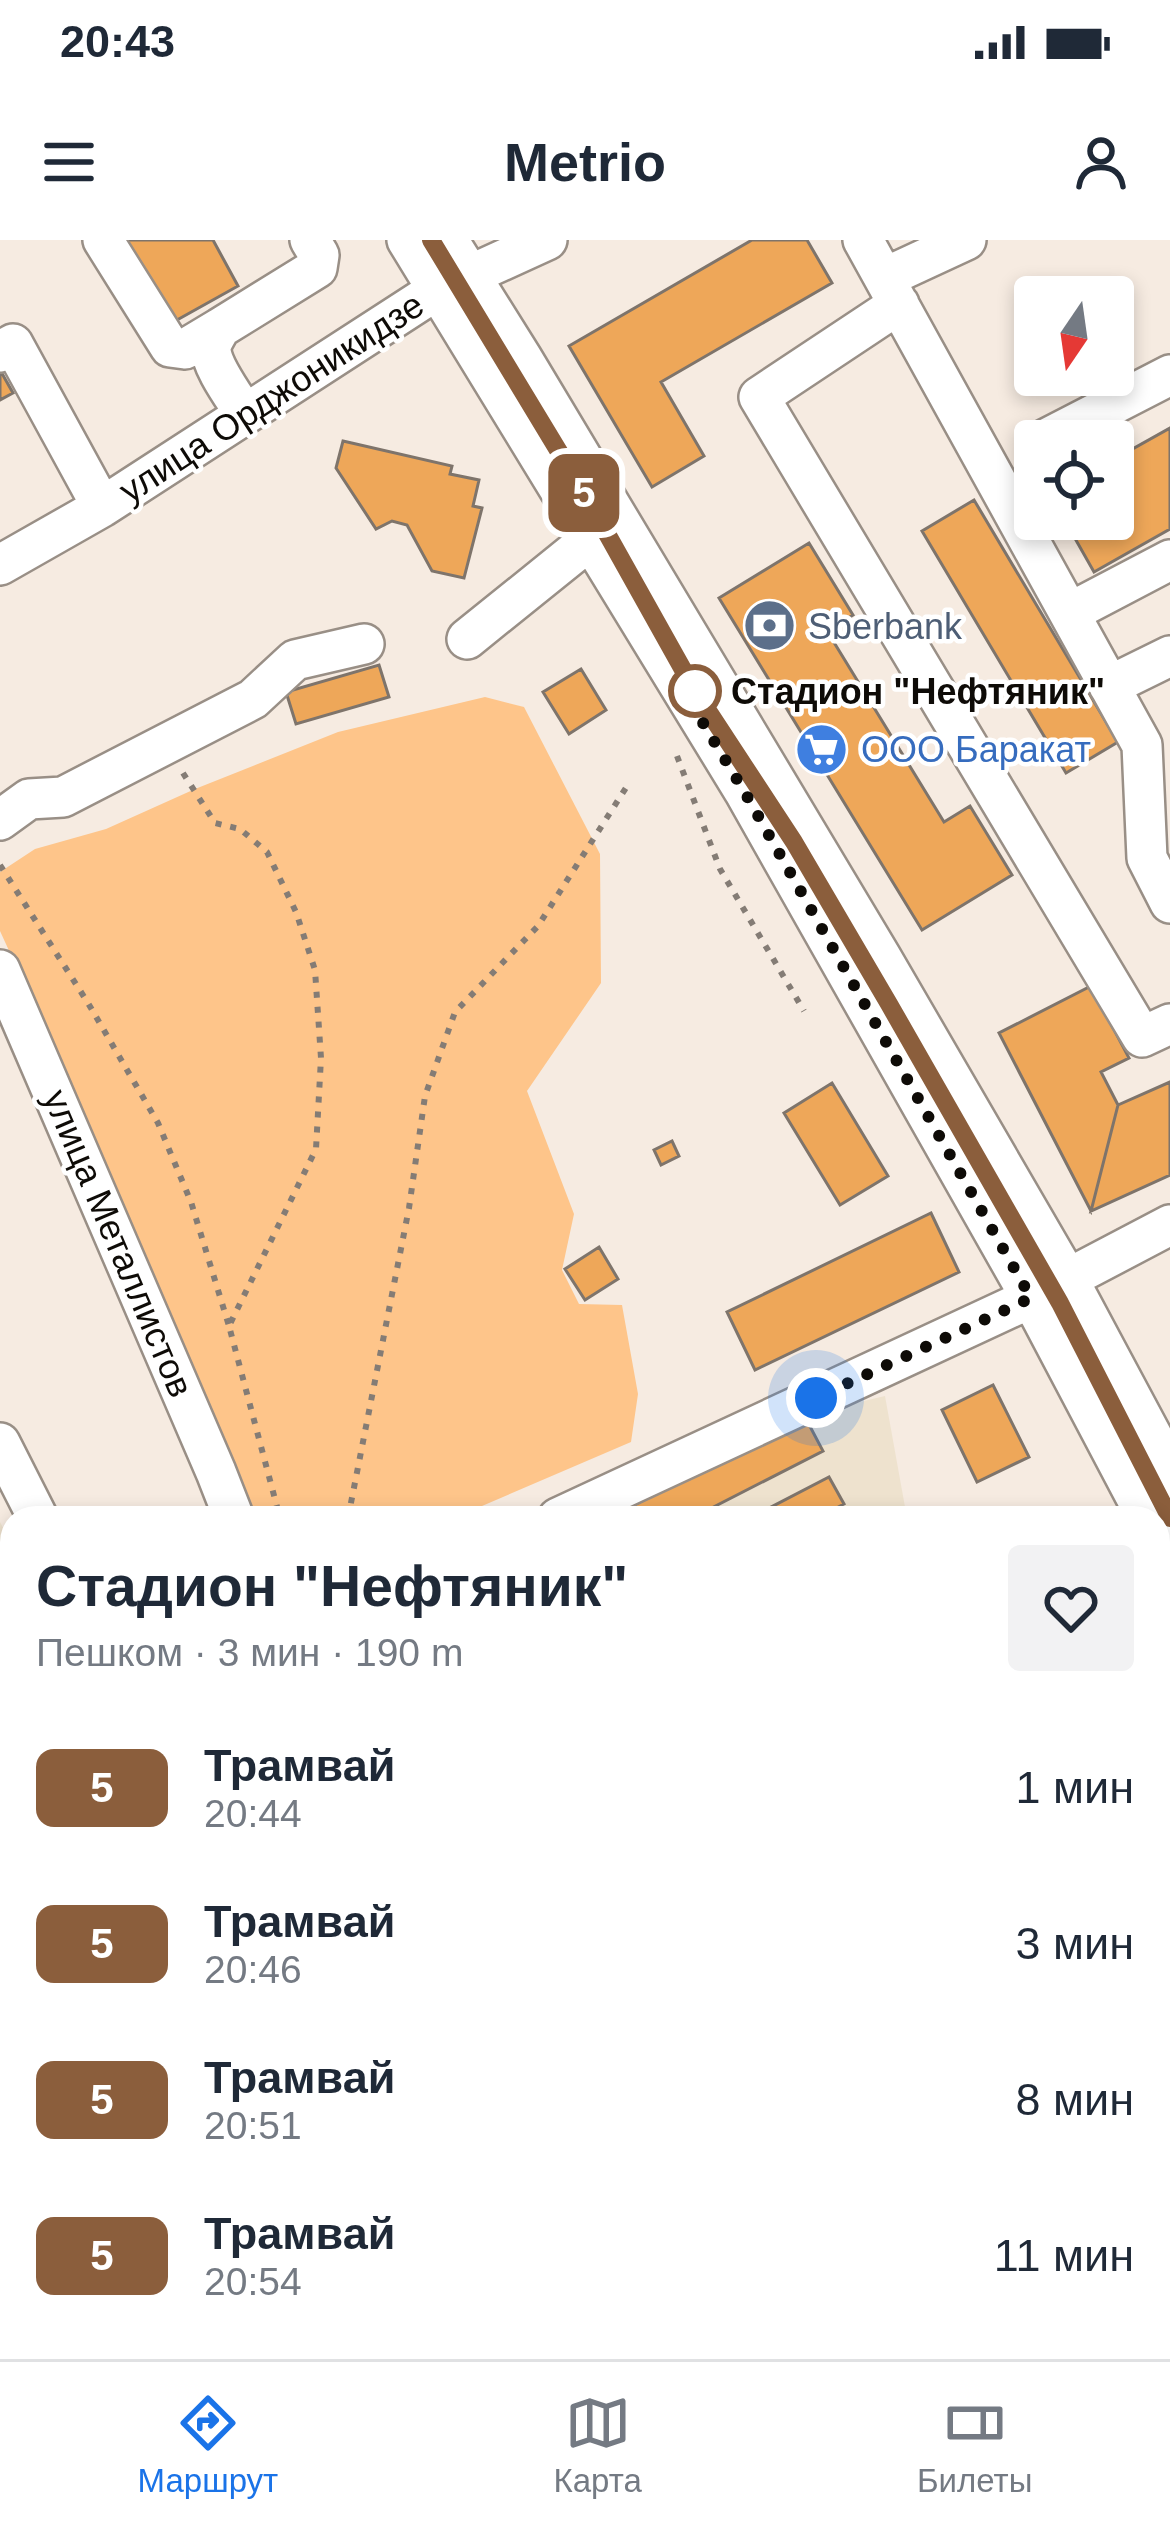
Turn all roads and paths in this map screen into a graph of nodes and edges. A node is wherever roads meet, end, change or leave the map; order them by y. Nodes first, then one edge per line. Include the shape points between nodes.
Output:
1 (103, 240) edge
2 (310, 240) edge
3 (407, 240) edge
4 (448, 240) edge
5 (547, 240) edge
6 (863, 240) edge
7 (966, 240) edge
8 (452, 282) junction
9 (891, 291) junction
10 (220, 328) junction
11 (0, 352) edge
12 (1170, 375) edge
13 (245, 414) junction
14 (1083, 420) edge
15 (1014, 455) edge
16 (989, 468) junction
17 (102, 507) junction
18 (591, 539) junction
19 (1170, 560) edge
20 (0, 565) edge
21 (1070, 613) junction
22 (467, 640) dead end
23 (364, 644) dead end
24 (1170, 656) edge
25 (1109, 686) junction
26 (165, 745) junction
27 (674, 747) dead end
28 (628, 783) dead end
29 (0, 820) edge
30 (0, 865) edge
31 (1170, 903) edge
32 (0, 970) edge
33 (804, 1011) dead end
34 (1170, 1024) edge
35 (14, 1036) edge
36 (1170, 1226) edge
37 (1068, 1279) junction
38 (1031, 1298) junction
39 (229, 1326) junction
40 (0, 1443) edge
41 (1170, 1470) edge
42 (32, 1506) edge
43 (229, 1506) edge
44 (277, 1506) edge
45 (350, 1506) edge
46 (584, 1506) edge
47 (1141, 1506) edge

1 - 10 street via 170,347 185,349
2 - 10 street via 320,262 313,273
3 - 8 street
4 - 8 street
5 - 8 street, улица Орджоникидзе
6 - 9 street
7 - 9 street
8 - 13 street, улица Орджоникидзе
8 - 18 street
8 - 37 street via 522,358
9 - 16 street
9 - 34 street via 759,397 1142,1037
10 - 13 street via 211,351
11 - 17 street via 13,344
12 - 14 street
13 - 17 street, улица Орджоникидзе
15 - 16 street
16 - 21 street
17 - 20 street, улица Орджоникидзе
18 - 22 street
18 - 38 street
19 - 21 street
21 - 25 street
23 - 26 street via 295,660 253,700
24 - 25 street
25 - 31 street via 1142,745 1147,858
26 - 29 street via 63,796 29,800
26 - 39 path via 215,823 240,830 267,852 315,970 316,1149
27 - 33 path via 720,869
28 - 45 path via 538,926 455,1012 425,1096
30 - 39 path via 158,1123
32 - 35 street, улица Металлистов
35 - 43 street, улица Металлистов
36 - 37 street
37 - 38 street
37 - 41 street
38 - 46 street
38 - 47 street
39 - 44 path
40 - 42 street

